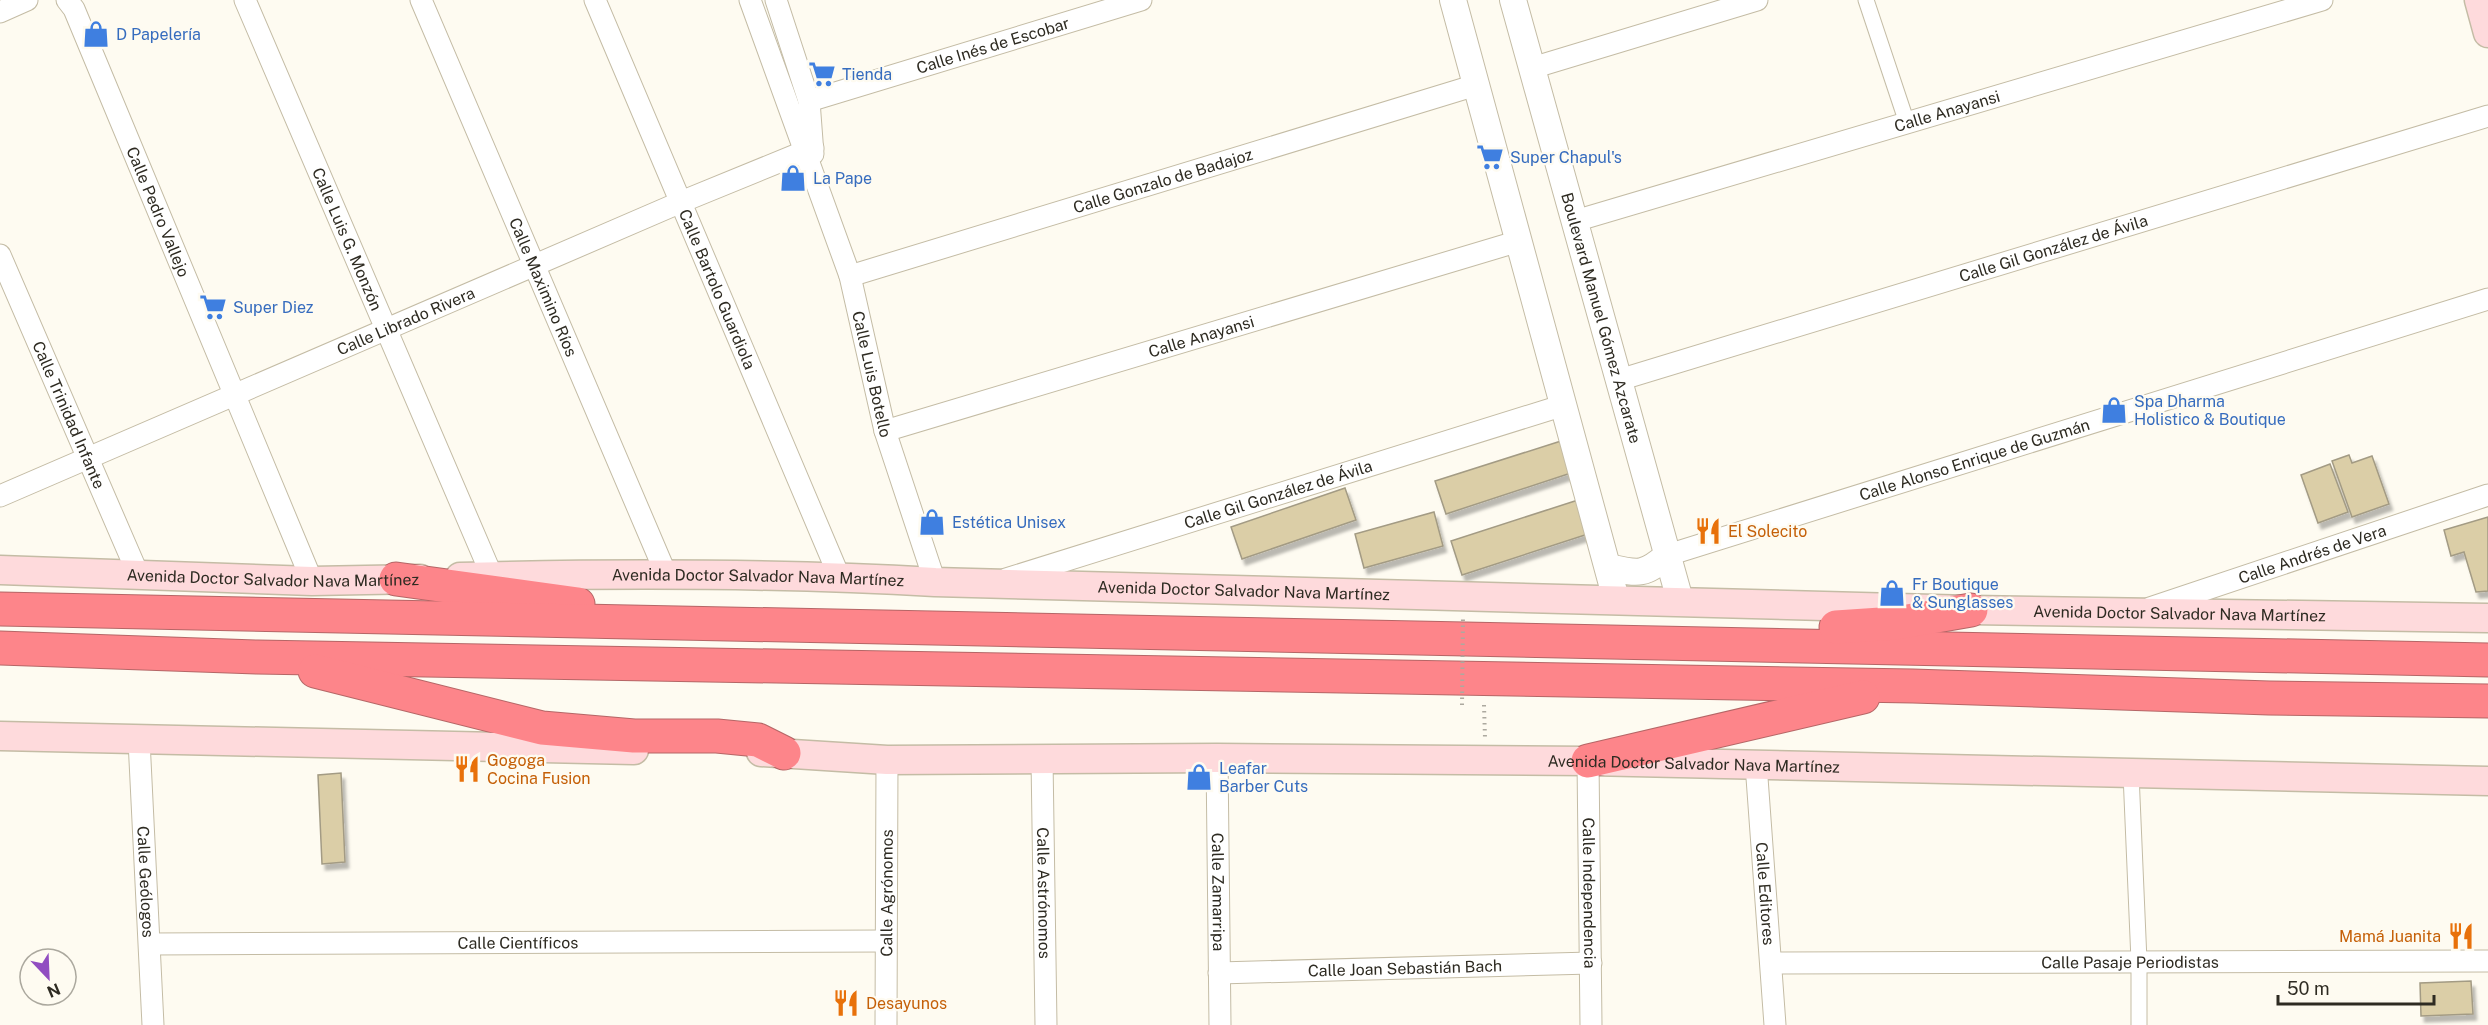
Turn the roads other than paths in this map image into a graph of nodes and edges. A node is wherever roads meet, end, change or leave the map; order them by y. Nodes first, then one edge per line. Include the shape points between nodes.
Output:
1 (27, 0) edge
2 (244, 0) edge
3 (421, 0) edge
4 (595, 0) edge
5 (750, 0) edge
6 (776, 0) edge
7 (1141, 0) edge
8 (1453, 0) edge
9 (1513, 0) edge
10 (1756, 0) edge
11 (1866, 0) edge
12 (2322, 0) edge
13 (2480, 0) edge
14 (71, 3) edge
15 (0, 12) edge
16 (2488, 33) edge
17 (1532, 68) junction
18 (1476, 85) junction
19 (809, 101) junction
20 (2488, 116) edge
21 (1907, 123) junction
22 (810, 155) junction
23 (681, 202) junction
24 (1575, 221) junction
25 (1519, 241) junction
26 (0, 255) edge
27 (534, 266) junction
28 (850, 276) junction
29 (2488, 299) edge
30 (386, 330) junction
31 (1619, 380) junction
32 (233, 396) junction
33 (1564, 405) junction
34 (885, 431) junction
35 (87, 458) junction
36 (2488, 495) edge
37 (0, 496) edge
38 (1668, 555) junction
39 (1608, 567) junction
40 (0, 570) edge
41 (138, 574) junction
42 (666, 574) junction
43 (492, 576) junction
44 (839, 576) junction
45 (396, 579) junction
46 (312, 581) junction
47 (935, 582) junction
48 (993, 583) junction
49 (1616, 599) junction
50 (1680, 600) junction
51 (0, 609) edge
52 (1971, 610) junction
53 (2137, 612) junction
54 (2430, 617) junction
55 (2488, 618) edge
56 (656, 622) junction
57 (2488, 631) edge
58 (1590, 641) junction
59 (0, 648) edge
60 (258, 657) junction
61 (2488, 660) edge
62 (1912, 686) junction
63 (2488, 701) edge
64 (0, 736) edge
65 (139, 741) junction
66 (784, 753) junction
67 (1217, 758) junction
68 (1042, 759) junction
69 (887, 760) junction
70 (1588, 761) junction
71 (1756, 764) junction
72 (2131, 774) junction
73 (2488, 781) edge
74 (884, 941) junction
75 (150, 944) junction
76 (2139, 961) junction
77 (2488, 962) edge
78 (1591, 963) junction
79 (1772, 963) junction
80 (1219, 973) junction
81 (153, 1025) edge
82 (886, 1025) edge
83 (1046, 1025) edge
84 (1220, 1025) edge
85 (1591, 1025) edge
86 (1775, 1025) edge
87 (2139, 1025) edge

1 - 15 street
2 - 30 street, Calle Luis G. Monzón
3 - 27 street, Calle Maximino Ríos
4 - 23 street, Calle Bartolo Guardiola
5 - 22 street, Calle Luis Botello
6 - 19 street, Calle Luis Botello
7 - 19 street, Calle Inés de Escobar
8 - 18 street
9 - 17 street, Boulevard Manuel Gómez Azcarate
10 - 17 street
11 - 21 street
12 - 21 street, Calle Anayansi
13 - 16 main road
14 - 32 street, Calle Pedro Vallejo
17 - 24 street, Boulevard Manuel Gómez Azcarate
18 - 25 street
18 - 28 street, Calle Gonzalo de Badajoz
19 - 22 street, Calle Luis Botello
20 - 31 street, Calle Gil González de Ávila
21 - 24 street, Calle Anayansi
22 - 23 street, Calle Librado Rivera
22 - 28 street, Calle Luis Botello
23 - 27 street, Calle Librado Rivera
23 - 44 street, Calle Bartolo Guardiola
24 - 31 street, Boulevard Manuel Gómez Azcarate
25 - 33 street
25 - 34 street, Calle Anayansi
26 - 35 street, Calle Trinidad Infante
27 - 30 street, Calle Librado Rivera
27 - 42 street, Calle Maximino Ríos
28 - 34 street, Calle Luis Botello
29 - 38 street, Calle Alonso Enrique de Guzmán
30 - 32 street, Calle Librado Rivera
30 - 43 street, Calle Luis G. Monzón
31 - 38 street, Boulevard Manuel Gómez Azcarate
32 - 35 street, Calle Librado Rivera
32 - 46 street, Calle Pedro Vallejo
33 - 39 street
33 - 48 street, Calle Gil González de Ávila
34 - 47 street, Calle Luis Botello
35 - 37 street, Calle Librado Rivera
35 - 41 street, Calle Trinidad Infante
36 - 53 street, Calle Andrés de Vera
38 - 39 street via 1639,574
38 - 50 street, Boulevard Manuel Gómez Azcarate
39 - 49 street
40 - 41 main road, Avenida Doctor Salvador Nava Martínez
41 - 46 main road, Avenida Doctor Salvador Nava Martínez
42 - 43 main road, Avenida Doctor Salvador Nava Martínez
42 - 44 main road, Avenida Doctor Salvador Nava Martínez
43 - 45 main road, Avenida Doctor Salvador Nava Martínez
44 - 47 main road, Avenida Doctor Salvador Nava Martínez
45 - 46 main road, Avenida Doctor Salvador Nava Martínez
45 - 56 highway via 603,607
47 - 48 main road, Avenida Doctor Salvador Nava Martínez
48 - 49 main road, Avenida Doctor Salvador Nava Martínez
49 - 50 main road, Avenida Doctor Salvador Nava Martínez
50 - 52 main road, Avenida Doctor Salvador Nava Martínez
51 - 56 highway
52 - 53 main road, Avenida Doctor Salvador Nava Martínez
52 - 58 highway via 1896,623
53 - 54 main road, Avenida Doctor Salvador Nava Martínez
54 - 55 main road, Avenida Doctor Salvador Nava Martínez
54 - 57 main road
56 - 58 highway
58 - 61 highway
59 - 60 highway
60 - 62 highway
60 - 66 highway via 542,728 758,740
62 - 63 highway
62 - 70 highway
64 - 65 main road, Avenida Doctor Salvador Nava Martínez
65 - 66 main road, Avenida Doctor Salvador Nava Martínez
65 - 75 street, Calle Geólogos
66 - 69 main road, Avenida Doctor Salvador Nava Martínez
67 - 68 main road, Avenida Doctor Salvador Nava Martínez
67 - 70 main road, Avenida Doctor Salvador Nava Martínez
67 - 80 street, Calle Zamarripa
68 - 69 main road, Avenida Doctor Salvador Nava Martínez
68 - 83 street, Calle Astrónomos
69 - 74 street, Calle Agrónomos
70 - 71 main road, Avenida Doctor Salvador Nava Martínez
70 - 78 street, Calle Independencia
71 - 72 main road, Avenida Doctor Salvador Nava Martínez
71 - 79 street, Calle Editores
72 - 73 main road, Avenida Doctor Salvador Nava Martínez
72 - 76 street
74 - 75 street, Calle Científicos
74 - 82 street, Calle Agrónomos
75 - 81 street, Calle Geólogos
76 - 77 street, Calle Pasaje Periodistas
76 - 79 street, Calle Pasaje Periodistas
76 - 87 street
78 - 80 street, Calle Joan Sebastián Bach
78 - 85 street, Calle Independencia
79 - 86 street, Calle Editores
80 - 84 street, Calle Zamarripa

